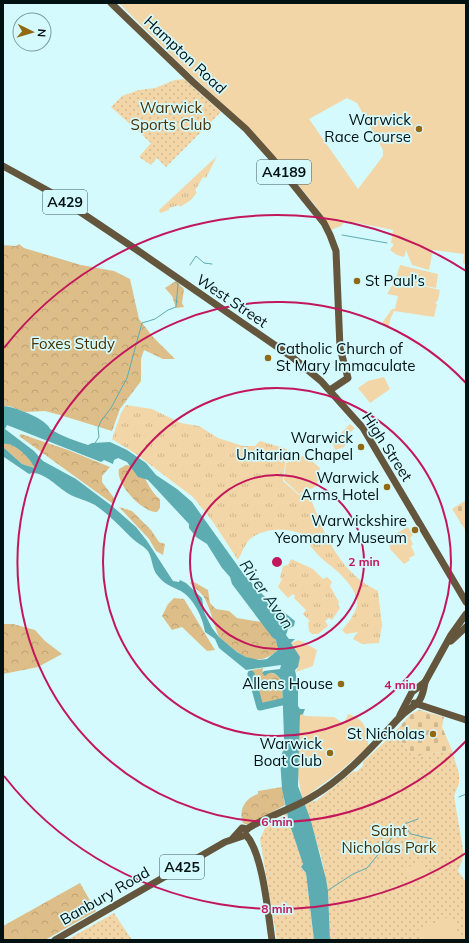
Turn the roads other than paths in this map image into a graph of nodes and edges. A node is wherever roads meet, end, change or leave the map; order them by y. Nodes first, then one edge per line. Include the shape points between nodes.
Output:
1 (111, 3) edge
2 (3, 166) edge
3 (330, 390) junction
4 (466, 602) edge
5 (466, 614) edge
6 (466, 627) edge
7 (451, 635) junction
8 (444, 648) junction
9 (425, 682) junction
10 (411, 694) junction
11 (417, 704) junction
12 (399, 718) junction
13 (466, 720) edge
14 (244, 833) junction
15 (55, 940) edge
16 (272, 940) edge

1 - 3 main road, Hampton Road / A4189 via 242,125 272,157 324,223 333,241 336,260 341,353 348,378
2 - 3 main road, West Street / A429 via 62,200 292,357
3 - 4 main road, High Street / A429 via 363,428
5 - 7 main road
6 - 7 main road
6 - 8 main road
7 - 8 main road
8 - 9 main road
9 - 10 main road, Banbury Road
9 - 11 main road via 423,697
10 - 11 main road via 411,701
10 - 12 main road, Banbury Road / A425
11 - 12 main road, Banbury Road / A425
11 - 13 main road
12 - 14 main road, Banbury Road / A425 via 363,758 309,799
14 - 15 main road, Banbury Road / A425
14 - 16 main road via 252,843 257,858

